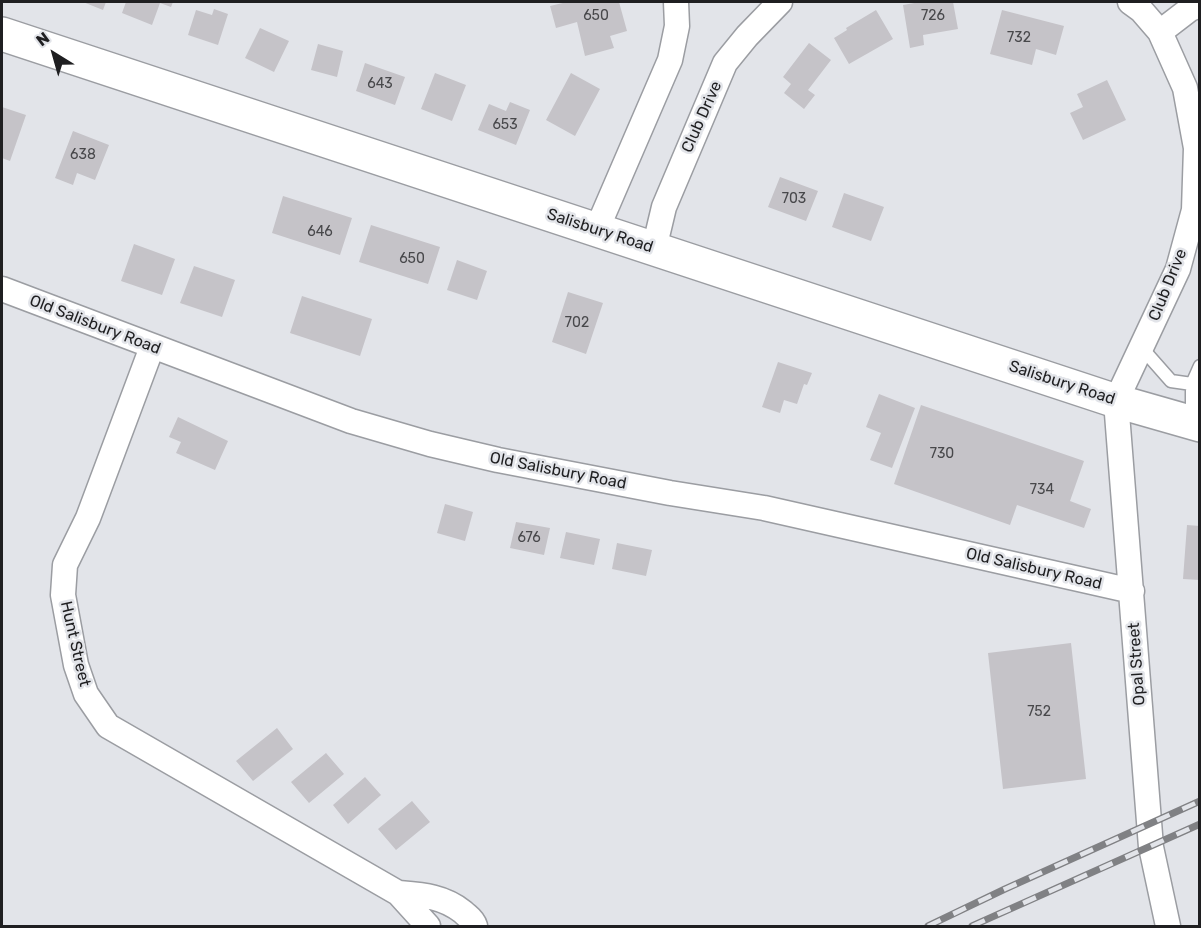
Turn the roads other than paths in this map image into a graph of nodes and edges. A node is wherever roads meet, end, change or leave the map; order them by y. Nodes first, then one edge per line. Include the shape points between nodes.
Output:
1 (676, 2) edge
2 (779, 2) edge
3 (1130, 2) edge
4 (1200, 5) edge
5 (1160, 32) junction
6 (2, 34) edge
7 (597, 230) junction
8 (654, 249) junction
9 (2, 289) edge
10 (152, 347) junction
11 (1141, 347) junction
12 (1200, 366) edge
13 (1192, 384) junction
14 (1116, 401) junction
15 (1196, 424) edge
16 (1131, 591) junction
17 (398, 892) junction
18 (428, 927) edge
19 (476, 927) edge
20 (1168, 927) edge

1 - 7 street via 677,26 670,60
2 - 8 street, Club Drive via 725,63 664,207
3 - 5 street, Club Drive
4 - 5 street
5 - 11 street, Club Drive via 1185,88 1196,148 1194,210 1178,269
6 - 7 street, Salisbury Road
7 - 8 street, Salisbury Road
8 - 14 street, Salisbury Road
9 - 10 street, Old Salisbury Road
10 - 16 street, Old Salisbury Road via 351,421 430,444 764,508
10 - 17 street, Hunt Street via 66,566 63,595 76,665 86,694 108,726
11 - 13 lane via 1172,381
11 - 14 street, Club Drive
12 - 13 lane
13 - 15 lane
14 - 15 street, Salisbury Road
14 - 16 street, Opal Street
16 - 20 street, Opal Street via 1151,847
17 - 18 street, Hunt Street
17 - 19 street, Hunt Street via 451,903

